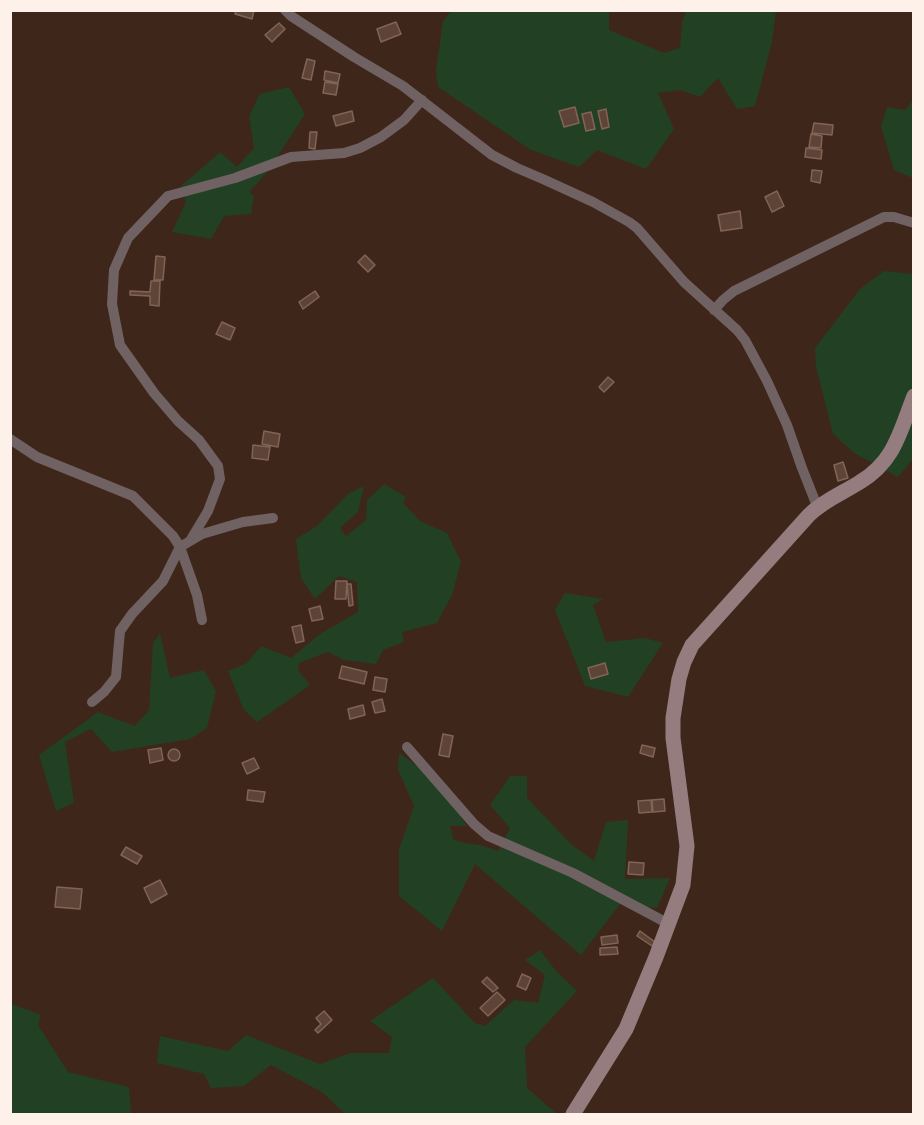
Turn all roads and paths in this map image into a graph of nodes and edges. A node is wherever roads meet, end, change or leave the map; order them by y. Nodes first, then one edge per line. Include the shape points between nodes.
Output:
1 (285, 10) edge
2 (422, 100) junction
3 (914, 223) edge
4 (714, 310) junction
5 (914, 396) edge
6 (10, 439) edge
7 (818, 506) junction
8 (273, 518) dead end
9 (185, 544) junction
10 (202, 620) dead end
11 (92, 702) dead end
12 (406, 747) dead end
13 (669, 924) junction
14 (573, 1114) edge

1 - 2 street
2 - 4 street via 492,155 629,222
2 - 9 street via 404,120 360,148 291,157 235,178 168,196 128,238 114,270 112,304 120,345 154,393 219,465 220,479 208,512
3 - 4 street via 884,217 740,288
4 - 7 street via 741,334 755,358
5 - 7 street via 888,459 870,476
6 - 9 street via 38,457 134,496
7 - 13 street via 692,645 684,662 675,699 673,738 687,846 683,885
8 - 9 street via 202,534
9 - 10 street
9 - 11 street via 163,581 120,631 116,677
12 - 13 street via 488,836 573,873
13 - 14 street via 626,1029

